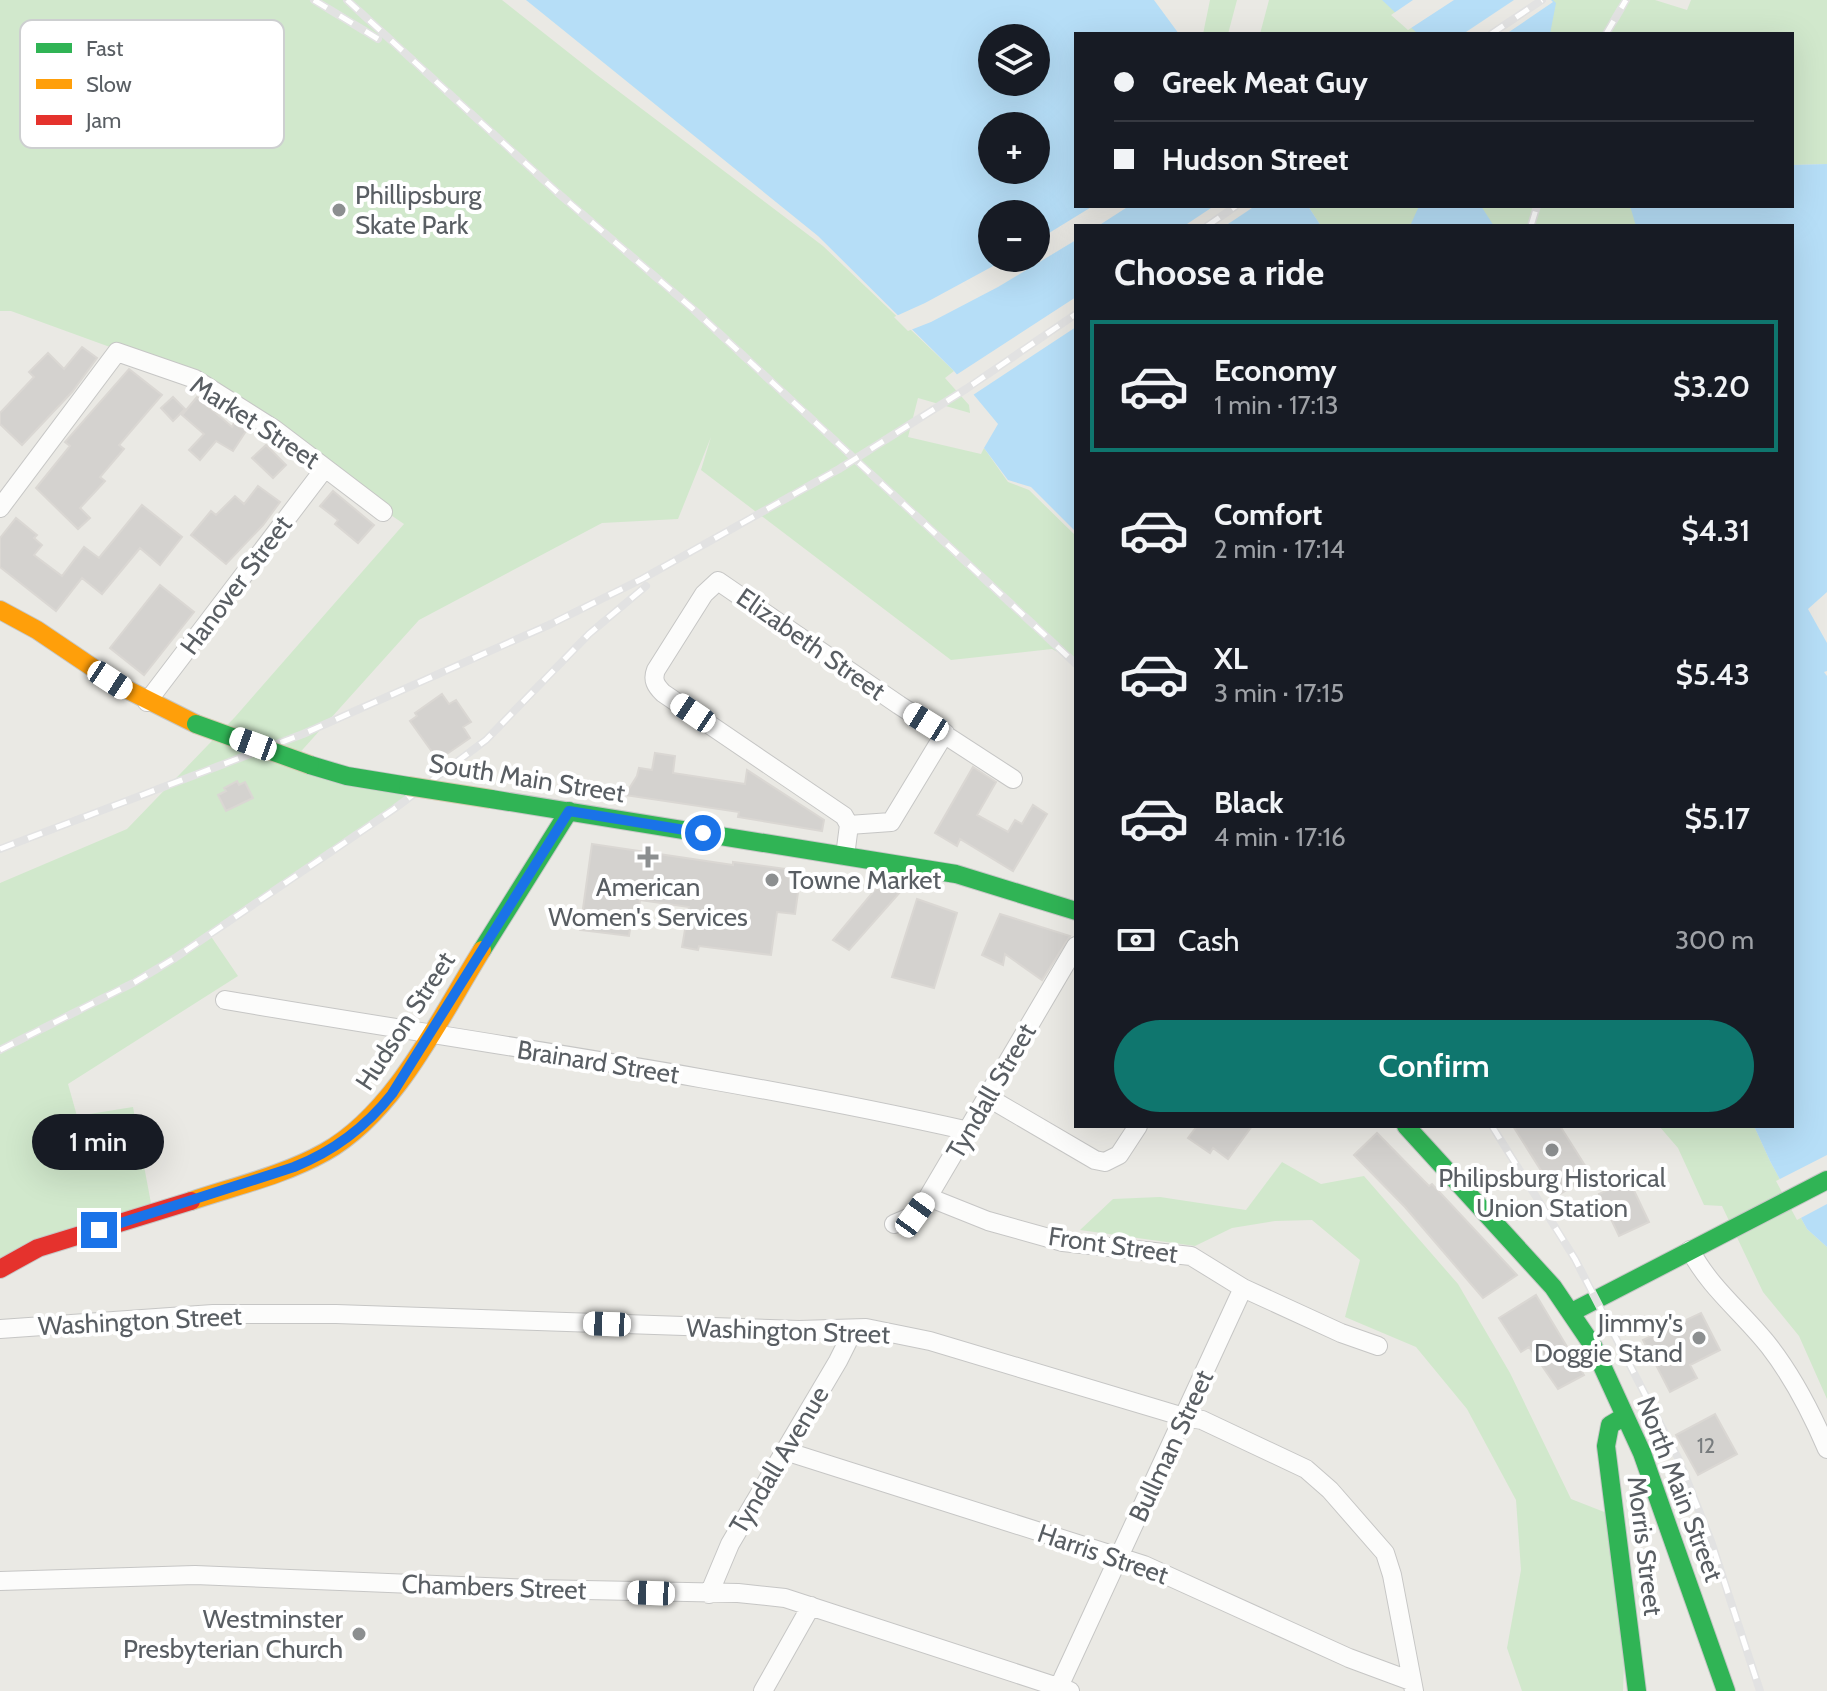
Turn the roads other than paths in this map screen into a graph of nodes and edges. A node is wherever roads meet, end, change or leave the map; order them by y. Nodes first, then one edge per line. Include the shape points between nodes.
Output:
1 (325, 468) junction
2 (0, 508) edge
3 (383, 512) dead end
4 (0, 610) edge
5 (147, 702) junction
6 (945, 733) junction
7 (1013, 779) dead end
8 (569, 811) junction
9 (849, 825) junction
10 (845, 856) junction
11 (1074, 910) edge
12 (1074, 949) edge
13 (225, 1000) dead end
14 (429, 1035) junction
15 (989, 1098) junction
16 (1137, 1128) edge
17 (1408, 1128) edge
18 (969, 1131) junction
19 (1827, 1180) edge
20 (928, 1197) junction
21 (894, 1224) dead end
22 (1690, 1250) junction
23 (0, 1269) edge
24 (1243, 1288) junction
25 (1572, 1312) junction
26 (0, 1329) edge
27 (854, 1329) junction
28 (1378, 1346) dead end
29 (1625, 1416) junction
30 (1184, 1417) junction
31 (1827, 1449) edge
32 (785, 1451) junction
33 (1119, 1557) junction
34 (0, 1581) edge
35 (709, 1594) junction
36 (811, 1606) junction
37 (1413, 1686) edge
38 (1062, 1690) edge
39 (763, 1691) edge
40 (1637, 1691) edge
41 (1726, 1691) edge

1 - 2 street, Market Street via 195,379 117,352
1 - 3 street, Market Street
1 - 5 street, Hanover Street
4 - 5 main road, South Main Street
5 - 8 main road, South Main Street, bridge via 347,776
6 - 7 street, Elizabeth Street
6 - 9 street via 891,822
6 - 9 street, Elizabeth Street via 718,581 704,594 656,670 656,686 832,807
8 - 10 main road, South Main Street
8 - 14 main road, Hudson Street
9 - 10 street
10 - 11 main road, South Main Street via 956,874
12 - 15 street, Tyndall Street
13 - 14 street, Brainard Street
14 - 18 street, Brainard Street via 773,1092
14 - 23 main road, Hudson Street via 377,1113 316,1158 38,1248
15 - 16 street via 1095,1160 1110,1161 1119,1155
15 - 18 street, Tyndall Street
17 - 25 main road
18 - 20 street, Tyndall Street
19 - 22 main road
20 - 21 street, Tyndall Street via 915,1215
20 - 24 street, Front Street via 1063,1242 1191,1256
22 - 25 main road
22 - 31 street via 1703,1275 1791,1377
24 - 28 street, Front Street
24 - 30 street, Bullman Street
25 - 29 main road, North Main Street
26 - 27 street, Washington Street via 213,1314 336,1314
27 - 30 street, Washington Street via 930,1341
27 - 32 street, Tyndall Avenue
29 - 40 main road, Morris Street via 1610,1425 1606,1446
29 - 41 main road, North Main Street
30 - 33 street, Bullman Street
30 - 37 street, Washington Street via 1202,1420 1306,1469 1366,1529 1389,1562
32 - 33 street, Harris Street
32 - 35 street, Tyndall Avenue via 730,1544
33 - 37 street, Harris Street
33 - 38 street, Bullman Street
34 - 35 street, Chambers Street via 195,1575
35 - 36 street, Chambers Street via 785,1598
36 - 38 street, Chambers Street
36 - 39 street

